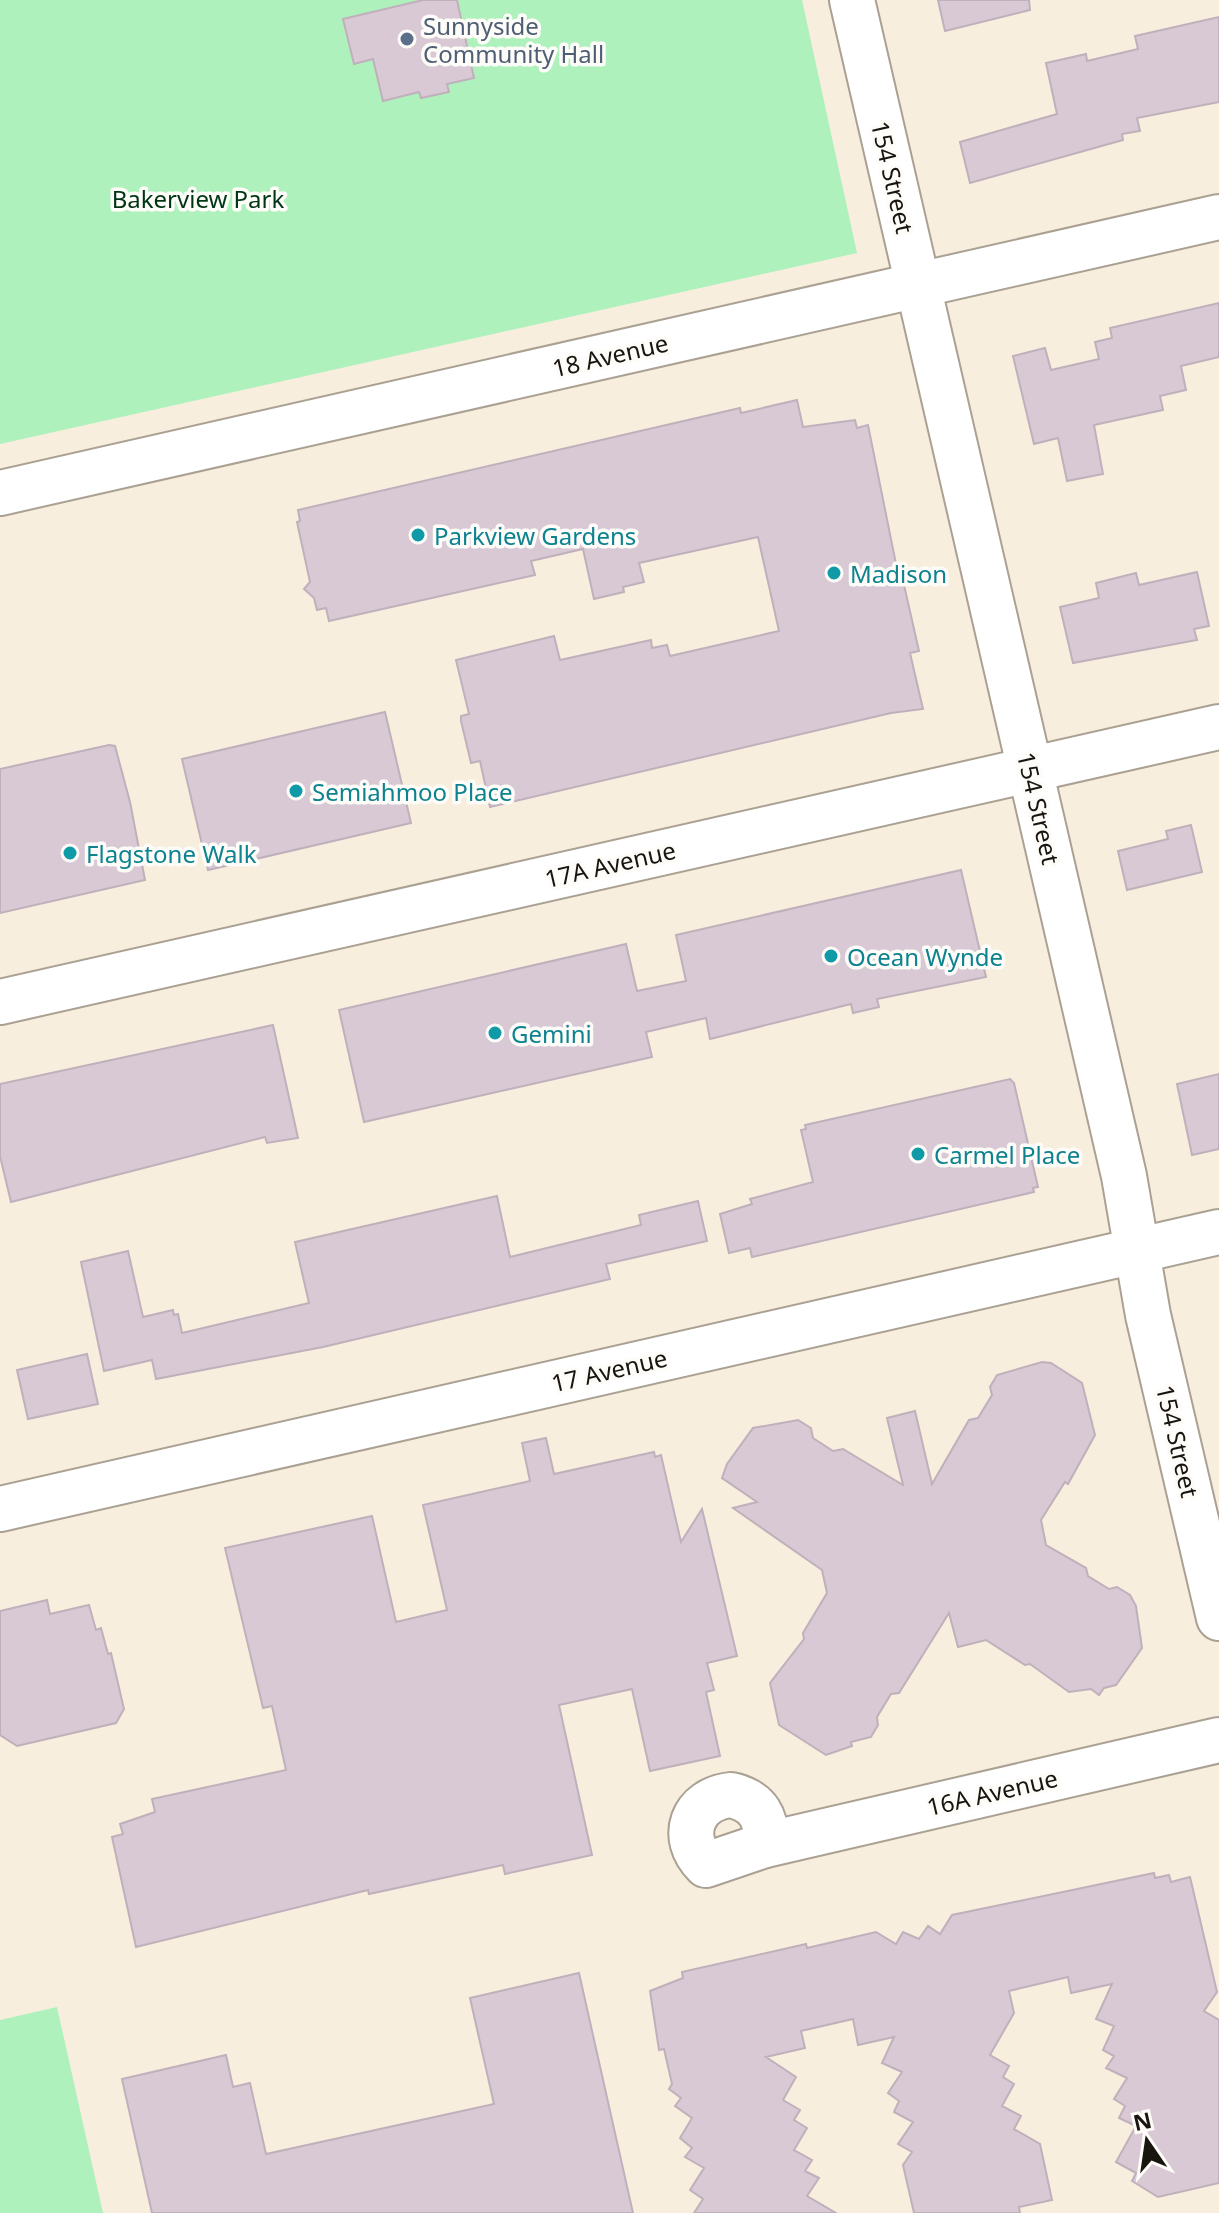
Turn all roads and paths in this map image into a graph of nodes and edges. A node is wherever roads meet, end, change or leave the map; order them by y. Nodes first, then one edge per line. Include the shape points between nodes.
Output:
1 (852, 0) edge
2 (1219, 217) edge
3 (917, 285) junction
4 (0, 493) edge
5 (1219, 727) edge
6 (1030, 770) junction
7 (0, 1002) edge
8 (1219, 1232) edge
9 (1137, 1251) junction
10 (0, 1509) edge
11 (1219, 1618) edge
12 (1219, 1740) edge
13 (765, 1845) dead end

1 - 3 street, 154 Street
2 - 3 street, 18 Avenue
3 - 4 street, 18 Avenue
3 - 6 street, 154 Street
5 - 6 street, 17A Avenue
6 - 7 street, 17A Avenue
6 - 9 street, 154 Street
8 - 9 street, 17 Avenue
9 - 10 street, 17 Avenue
9 - 11 street, 154 Street
12 - 13 street, 16A Avenue

